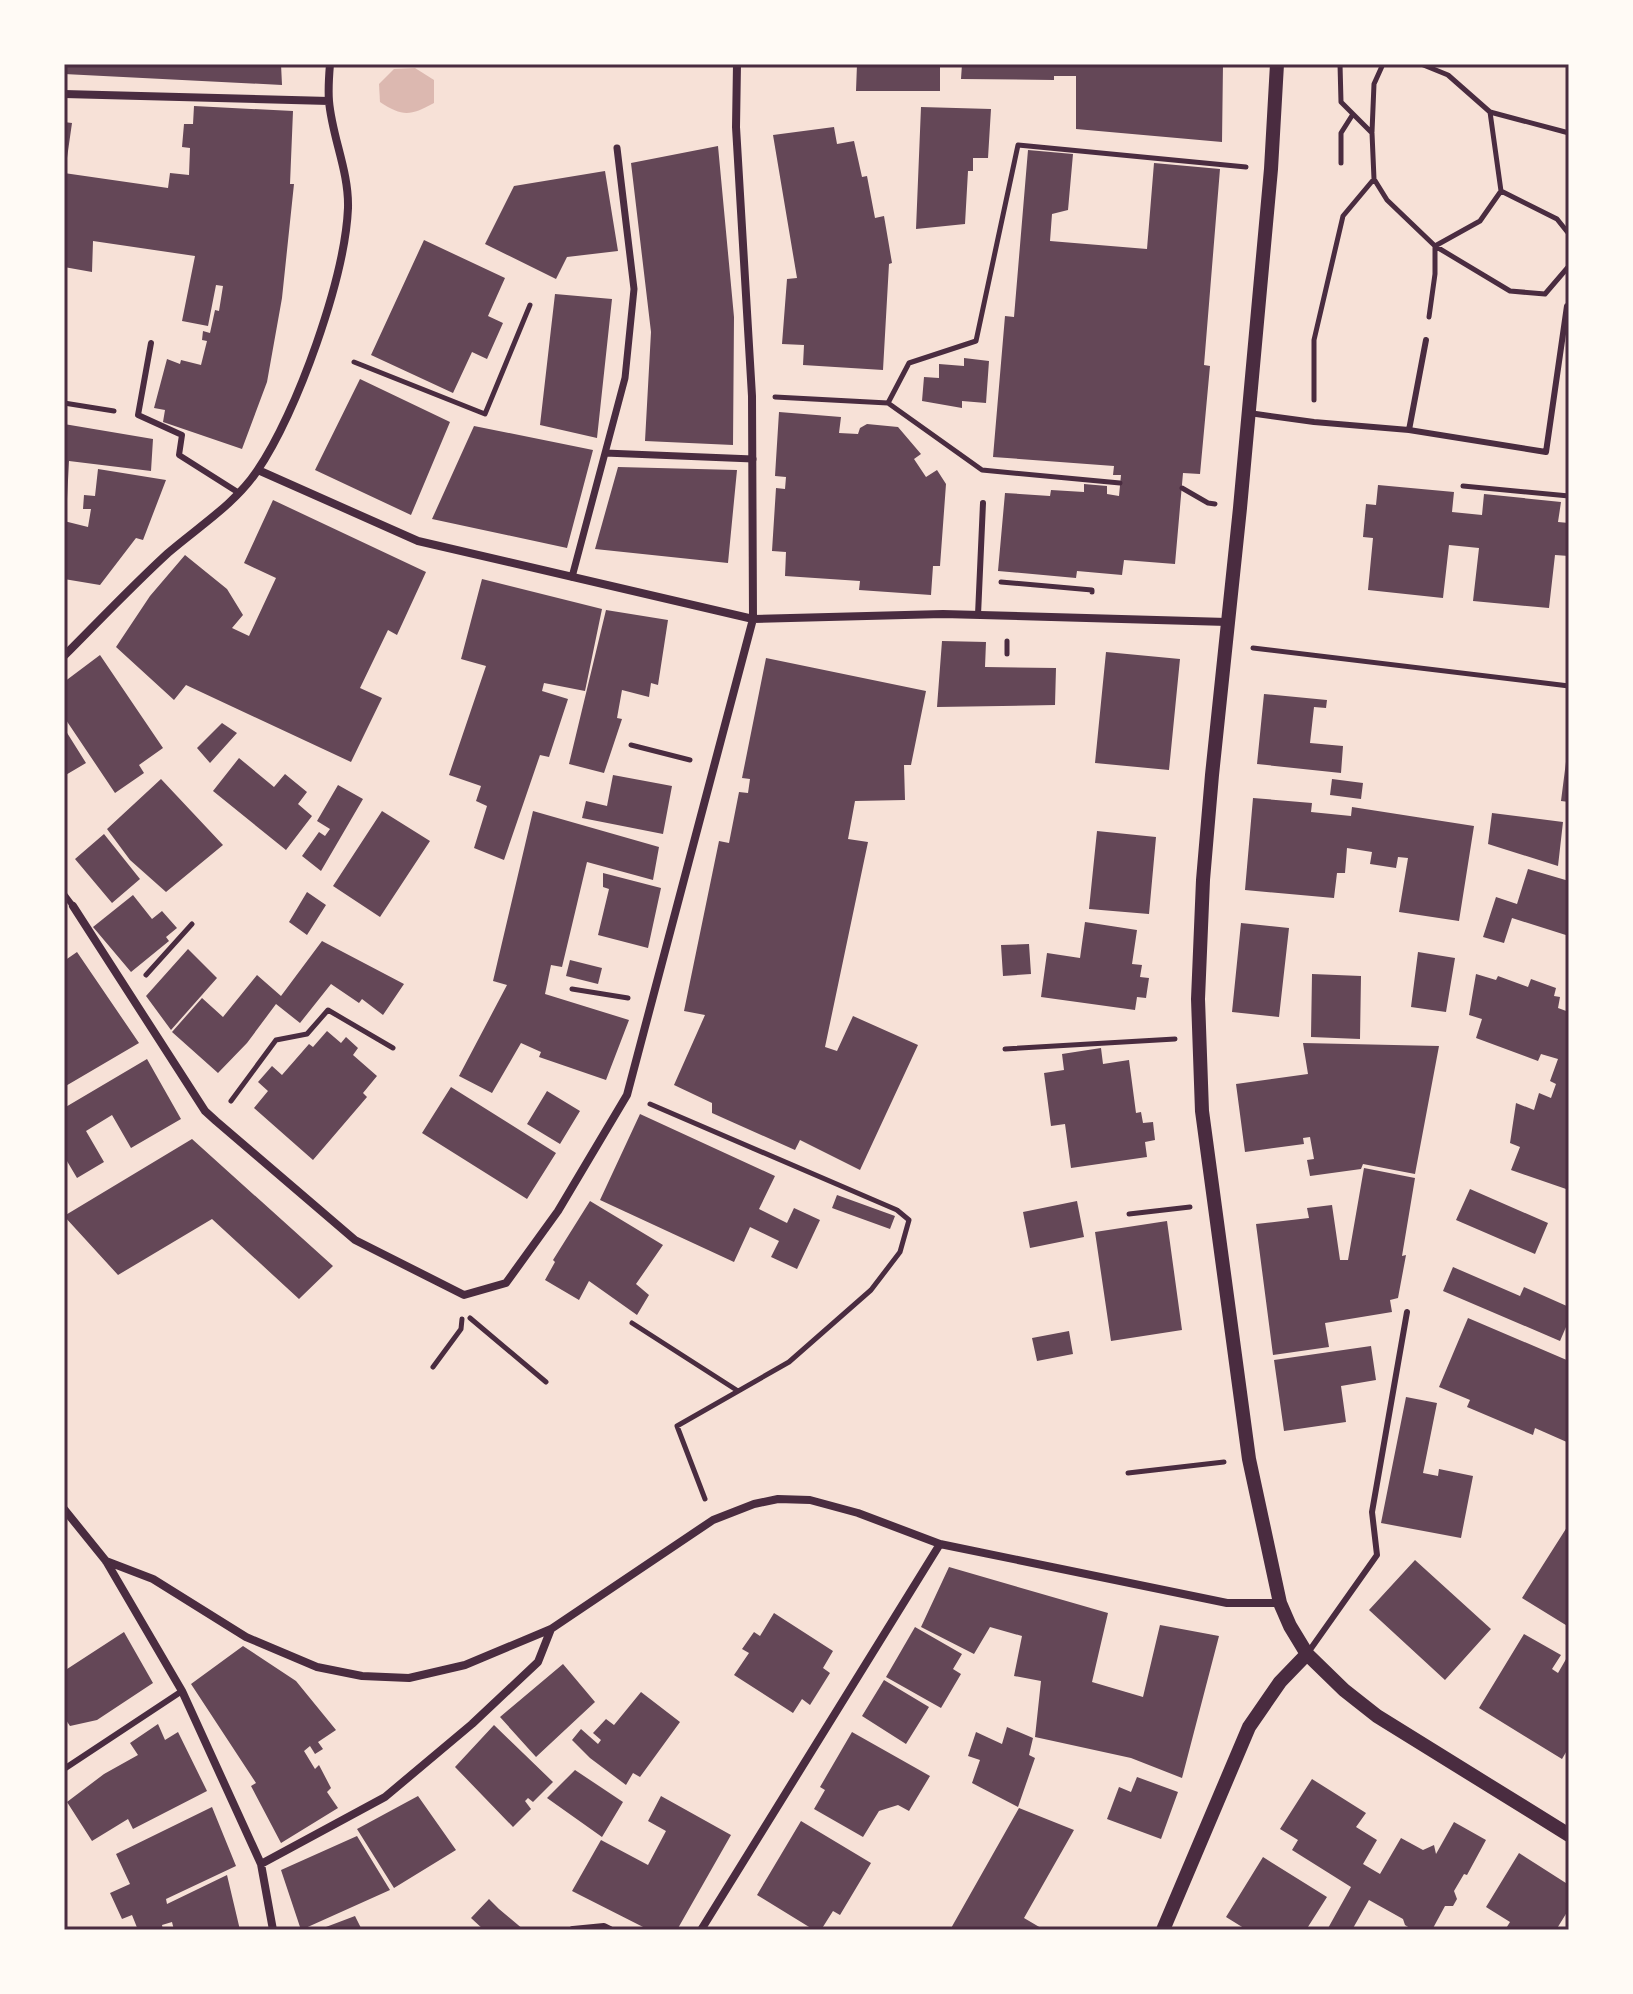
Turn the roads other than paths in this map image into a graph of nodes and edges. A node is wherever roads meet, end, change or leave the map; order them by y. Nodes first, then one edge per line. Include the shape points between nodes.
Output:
1 (330, 64) edge
2 (737, 64) edge
3 (1277, 64) edge
4 (64, 94) edge
5 (329, 101) junction
6 (617, 148) dead end
7 (1567, 306) dead end
8 (1426, 340) road end
9 (151, 343) dead end
10 (1249, 413) junction
11 (1409, 430) junction
12 (605, 453) junction
13 (753, 459) junction
14 (258, 470) junction
15 (239, 493) junction
16 (983, 503) dead end
17 (572, 577) junction
18 (978, 615) junction
19 (753, 619) junction
20 (1227, 622) junction
21 (64, 656) edge
22 (64, 894) edge
23 (73, 906) joint
24 (1407, 1312) dead end
25 (64, 1509) edge
26 (940, 1544) junction
27 (106, 1561) junction
28 (1280, 1603) junction
29 (551, 1629) junction
30 (1307, 1654) junction
31 (182, 1691) junction
32 (64, 1769) edge
33 (1569, 1835) edge
34 (261, 1864) junction
35 (273, 1930) edge
36 (573, 1930) edge
37 (610, 1930) edge
38 (701, 1930) edge
39 (1163, 1930) edge

1 - 5 street
2 - 13 street
3 - 10 street
4 - 5 street
5 - 14 street via 348,189 340,266 290,407
6 - 12 street via 634,289 625,378
7 - 11 lane via 1546,452
8 - 11 lane
9 - 15 lane via 138,415 182,435 179,455
10 - 11 lane
10 - 20 street
12 - 13 street
12 - 17 street
13 - 19 street
14 - 15 street
14 - 17 street via 418,541
15 - 21 street
16 - 18 lane
17 - 19 street
18 - 19 street
18 - 20 street
19 - 23 street via 627,1095 558,1211 506,1283 464,1295 355,1240 216,1121
20 - 28 street via 1203,880 1198,999 1202,1111 1249,1459
22 - 23 lane
24 - 30 lane via 1372,1512 1377,1555
25 - 27 street
26 - 28 street via 1227,1603
26 - 29 street via 810,1500 754,1504 713,1520
26 - 38 street
27 - 29 street via 153,1579 246,1637 317,1667 362,1676 409,1678 465,1665
27 - 31 street
28 - 30 street
29 - 34 street via 538,1662 385,1797
30 - 33 street via 1377,1716
30 - 39 street via 1249,1727
31 - 32 lane
31 - 34 street
34 - 35 street
36 - 37 street

